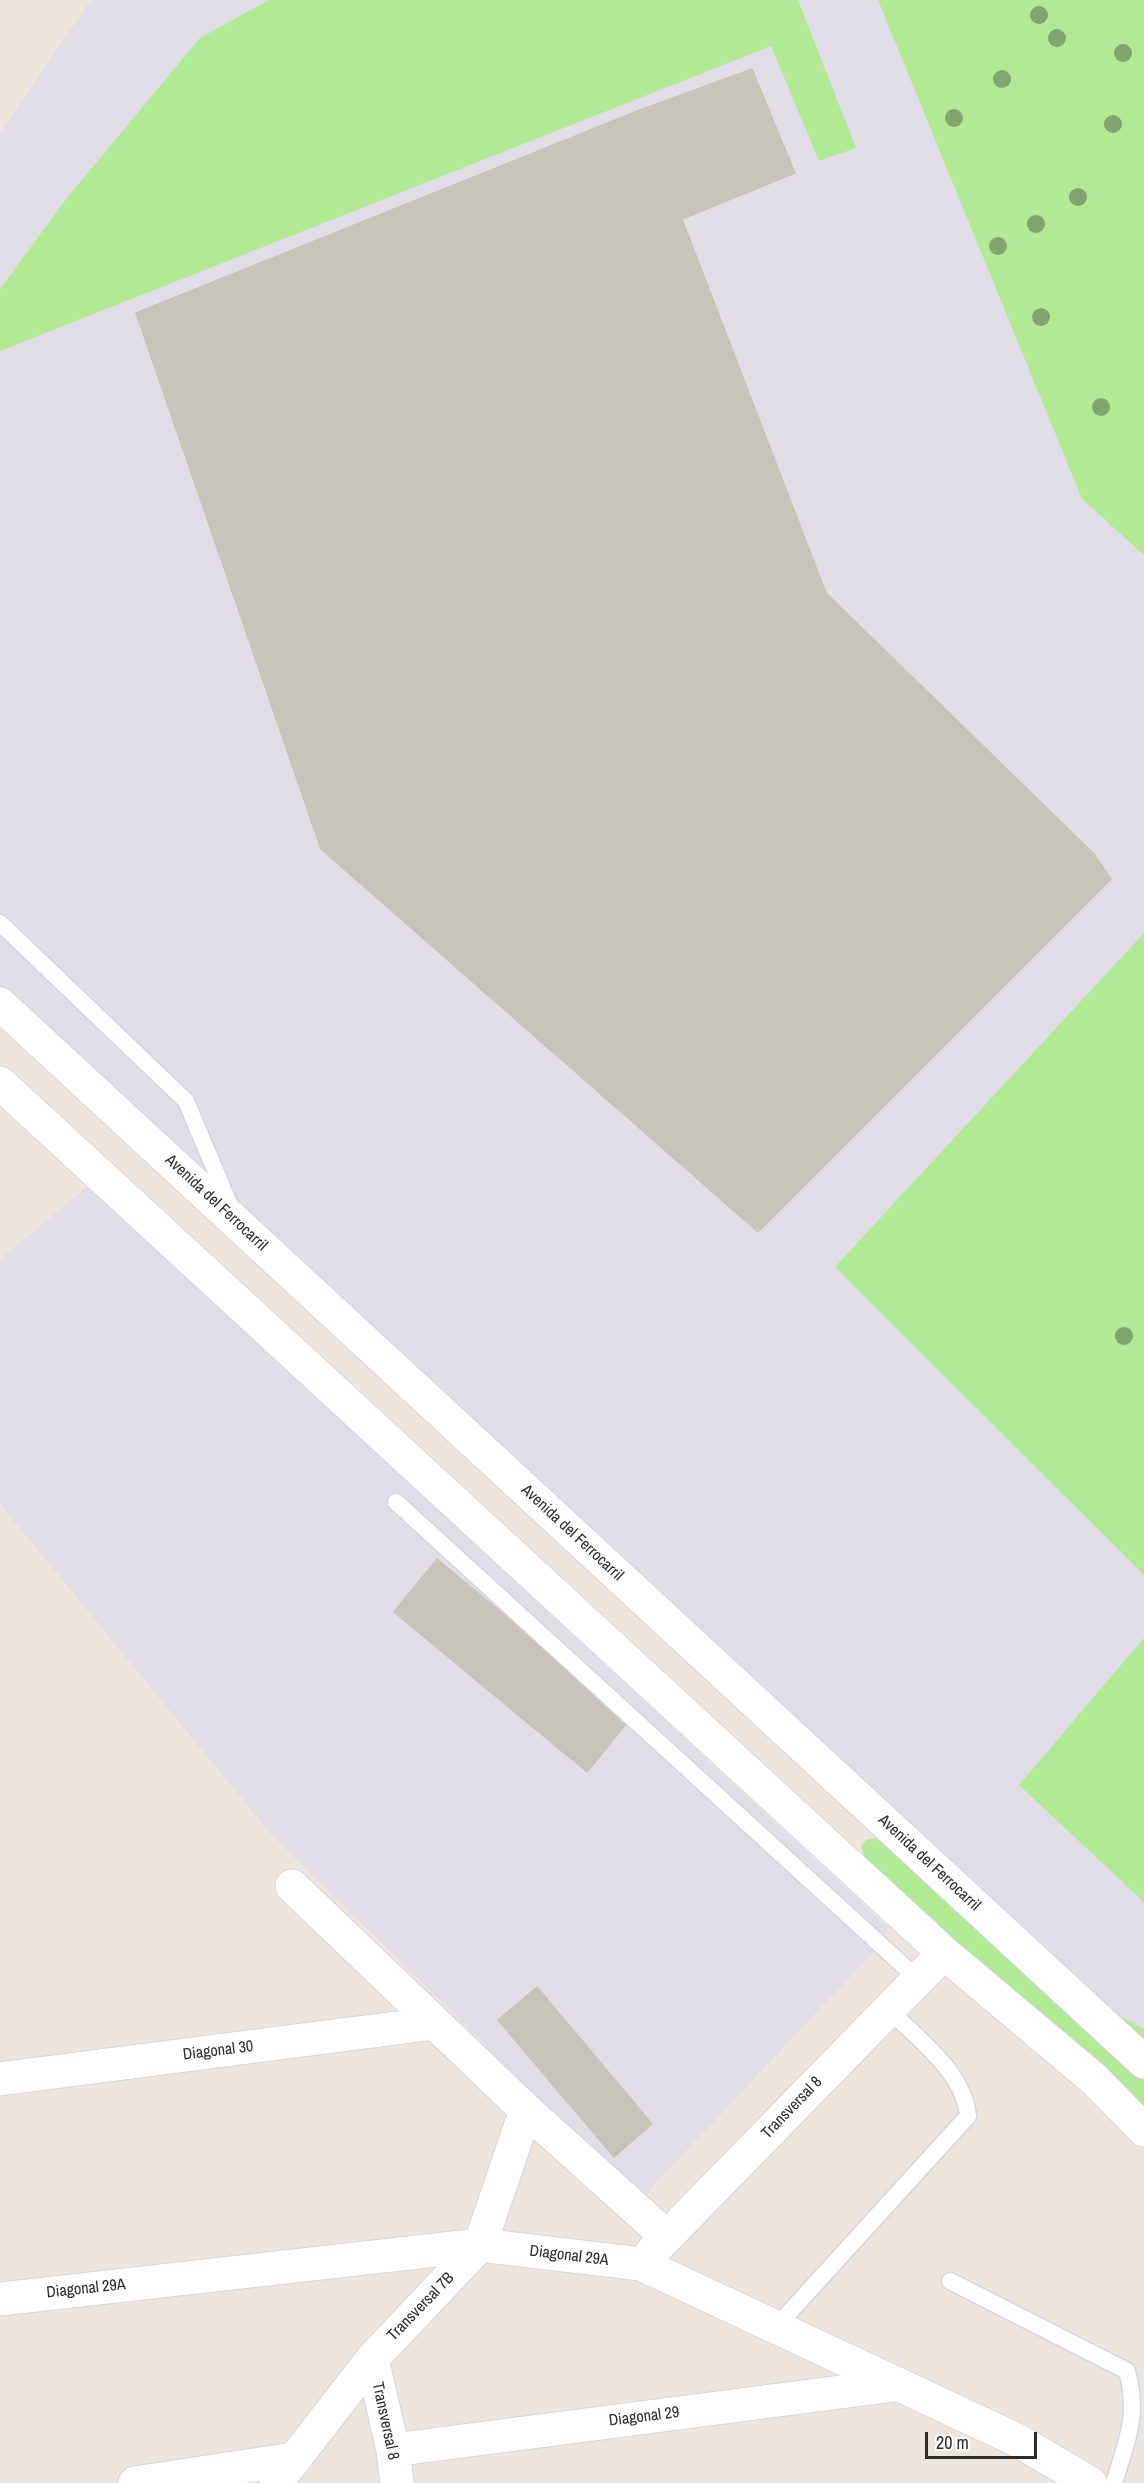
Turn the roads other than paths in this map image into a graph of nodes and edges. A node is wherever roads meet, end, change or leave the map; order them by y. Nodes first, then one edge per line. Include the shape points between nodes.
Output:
1 (0, 923) edge
2 (0, 1004) edge
3 (0, 1083) edge
4 (237, 1223) junction
5 (396, 1502) dead end
6 (292, 1886) dead end
7 (944, 1953) junction
8 (918, 1979) junction
9 (1061, 1984) junction
10 (888, 2009) junction
11 (435, 2023) junction
12 (1144, 2029) edge
13 (1144, 2062) edge
14 (0, 2079) edge
15 (526, 2110) junction
16 (1144, 2130) edge
17 (666, 2236) junction
18 (480, 2245) junction
19 (641, 2264) junction
20 (951, 2281) dead end
21 (0, 2299) edge
22 (776, 2327) junction
23 (372, 2359) junction
24 (895, 2385) junction
25 (393, 2450) junction
26 (284, 2471) edge
27 (135, 2483) edge
28 (397, 2483) edge
29 (1090, 2483) edge
30 (1114, 2483) edge

1 - 4 lane via 186,1101
2 - 4 street, Avenida del Ferrocarril
3 - 7 street
4 - 9 street, Avenida del Ferrocarril
5 - 8 lane
6 - 11 street
7 - 8 street, Transversal 8
7 - 16 street via 1095,2080
8 - 10 street, Transversal 8
9 - 12 street
9 - 13 street, Avenida del Ferrocarril
10 - 17 street, Transversal 8
10 - 22 lane via 948,2069 967,2101 968,2116
11 - 14 street, Diagonal 30
11 - 15 street
15 - 17 street
15 - 18 street, Transversal 7B
17 - 19 street, Transversal 8
18 - 19 street, Diagonal 29A
18 - 21 street, Diagonal 29A
18 - 23 street, Transversal 7B
19 - 22 street, Diagonal 29A
20 - 30 lane via 1127,2371 1134,2397 1132,2423
22 - 24 street, Diagonal 29A
23 - 25 street, Transversal 8
23 - 26 street, Transversal 7B
24 - 25 street, Diagonal 29
24 - 29 street, Diagonal 29A via 1017,2440
25 - 28 street, Transversal 8
26 - 27 street

